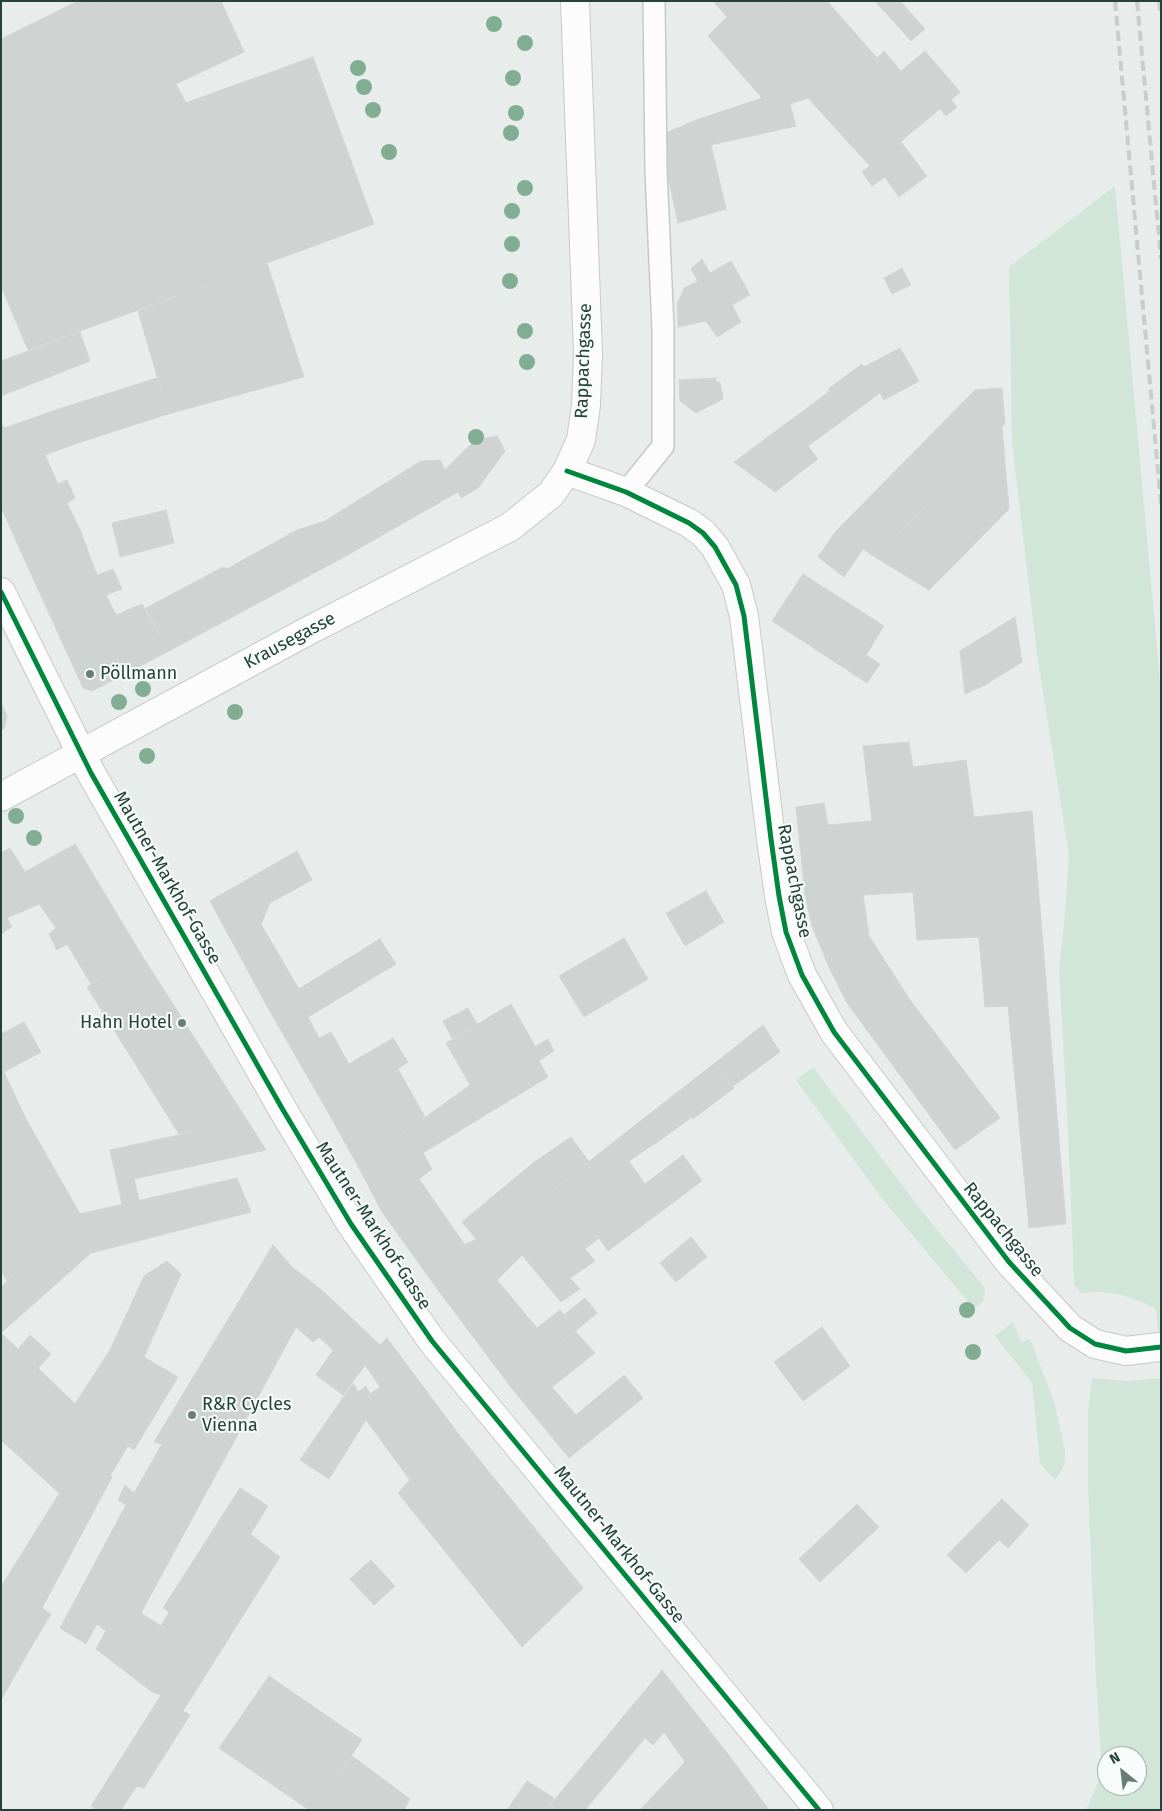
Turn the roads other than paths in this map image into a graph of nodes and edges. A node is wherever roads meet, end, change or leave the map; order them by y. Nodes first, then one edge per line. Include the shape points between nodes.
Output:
1 (575, 1) edge
2 (654, 1) edge
3 (567, 471) junction
4 (626, 492) junction
5 (1, 592) edge
6 (80, 753) junction
7 (1, 797) edge
8 (1159, 1347) dead end
9 (818, 1810) edge

1 - 3 street, Rappachgasse via 588,354 586,404 580,440
2 - 4 lane via 663,446
3 - 4 street, Rappachgasse
3 - 6 street, Krausegasse via 551,494 510,527 304,632
4 - 8 street, Rappachgasse via 703,533 720,555 736,585 744,616 770,839 786,932 802,975 834,1032 1009,1262 1070,1328 1095,1344 1126,1351
5 - 6 street, Mautner-Markhof-Gasse
6 - 7 street, Krausegasse
6 - 9 street, Mautner-Markhof-Gasse via 351,1224 432,1341

